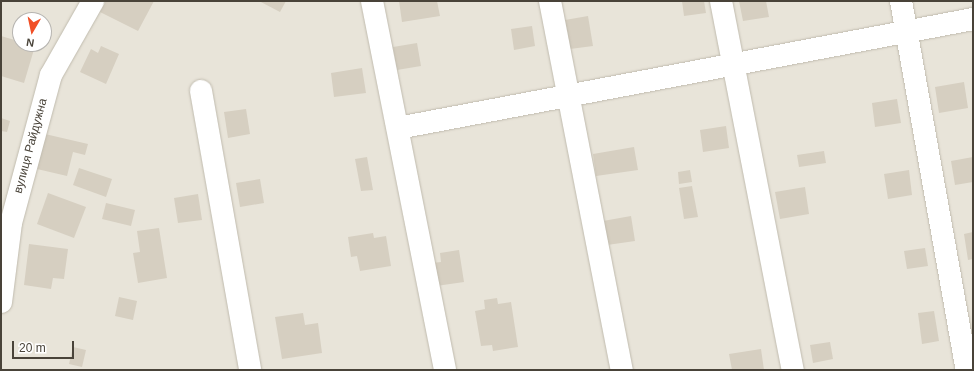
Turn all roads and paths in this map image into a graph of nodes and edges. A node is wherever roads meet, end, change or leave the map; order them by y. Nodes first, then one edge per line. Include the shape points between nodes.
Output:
1 (93, 1) edge
2 (372, 1) edge
3 (550, 1) edge
4 (721, 1) edge
5 (901, 1) edge
6 (973, 19) edge
7 (907, 31) junction
8 (732, 65) junction
9 (201, 91) dead end
10 (569, 96) junction
11 (398, 128) junction
12 (1, 302) edge
13 (250, 370) edge
14 (445, 370) edge
15 (622, 370) edge
16 (793, 370) edge
17 (967, 370) edge

1 - 12 street, вулиця Райдужна via 48,82 10,223
2 - 11 street
3 - 10 street
4 - 8 street
5 - 7 street
6 - 7 street
7 - 8 street
7 - 17 street
8 - 10 street
8 - 16 street
9 - 13 street
10 - 11 street
10 - 15 street
11 - 14 street

